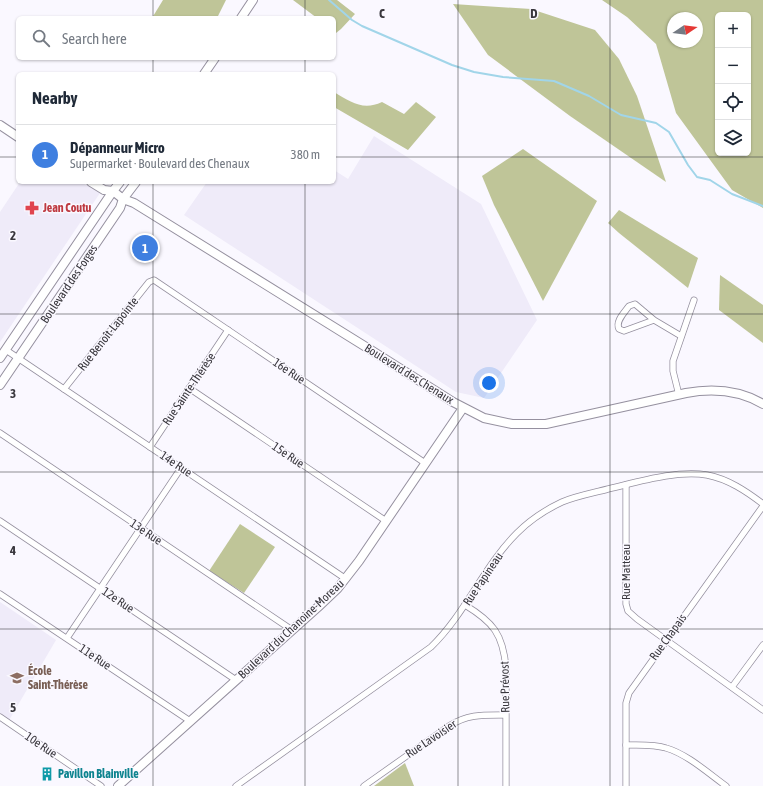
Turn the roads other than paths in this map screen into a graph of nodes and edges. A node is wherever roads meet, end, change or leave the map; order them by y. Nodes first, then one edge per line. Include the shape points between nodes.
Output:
1 (253, 0) edge
2 (242, 16) edge
3 (214, 60) edge
4 (205, 72) edge
5 (0, 126) edge
6 (16, 135) edge
7 (94, 184) edge
8 (118, 184) edge
9 (134, 184) edge
10 (113, 191) junction
11 (123, 199) junction
12 (152, 280) joint
13 (694, 300) dead end
14 (654, 320) junction
15 (228, 330) junction
16 (682, 336) junction
17 (6, 350) junction
18 (0, 358) edge
19 (18, 358) junction
20 (0, 385) edge
21 (189, 388) junction
22 (64, 389) junction
23 (679, 395) junction
24 (763, 404) edge
25 (463, 408) junction
26 (0, 433) edge
27 (150, 447) junction
28 (426, 463) junction
29 (180, 468) junction
30 (626, 485) junction
31 (763, 505) edge
32 (0, 521) edge
33 (386, 521) junction
34 (140, 528) junction
35 (346, 579) junction
36 (100, 588) junction
37 (0, 594) edge
38 (465, 605) junction
39 (292, 630) junction
40 (67, 638) junction
41 (666, 640) junction
42 (763, 645) edge
43 (236, 680) junction
44 (732, 687) junction
45 (763, 710) edge
46 (505, 715) junction
47 (0, 717) edge
48 (190, 721) junction
49 (626, 745) junction
50 (101, 786) edge
51 (118, 786) edge
52 (236, 786) edge
53 (364, 786) edge
54 (506, 786) edge
55 (626, 786) edge
56 (726, 786) edge

1 - 2 street
3 - 4 street
5 - 6 street
7 - 10 street, Boulevard des Chenaux via 104,190
8 - 10 street, Boulevard des Forges
9 - 11 street, Boulevard des Forges
10 - 11 street, Boulevard des Chenaux
10 - 17 street, Boulevard des Forges
11 - 19 street, Boulevard des Forges via 120,208
11 - 25 street, Boulevard des Chenaux via 134,203
12 - 15 street, 16e Rue
12 - 22 street, Rue Benoît-Lapointe
13 - 16 street
14 - 14 street via 638,305 633,304 629,306 617,326 624,331
14 - 16 street
15 - 21 street, Rue Sainte-Thérèse
15 - 28 street, 16e Rue
16 - 23 street via 673,363
17 - 18 street, Boulevard des Forges
17 - 19 street, 14e Rue
19 - 20 street, Boulevard des Forges
19 - 22 street, 14e Rue
21 - 27 street, Rue Sainte-Thérèse
21 - 33 street, 15e Rue
22 - 27 street, 14e Rue
23 - 24 street, Boulevard des Chenaux via 722,391 742,395
23 - 25 street, Boulevard des Chenaux via 542,425 497,421
25 - 28 street, Boulevard du Chanoine-Moreau
26 - 34 street, 13e Rue
27 - 29 street, 14e Rue
28 - 33 street, Boulevard du Chanoine-Moreau
29 - 34 street
29 - 35 street, 14e Rue
30 - 31 street, Rue Papineau via 672,475 699,474 727,481
30 - 38 street, Rue Papineau via 568,500 536,517 510,540
30 - 41 street, Rue Matteau via 627,609
31 - 41 street, Rue Chapais
32 - 36 street, 12e Rue
33 - 35 street, Boulevard du Chanoine-Moreau
34 - 36 street
34 - 39 street, 13e Rue
35 - 39 street, Boulevard du Chanoine-Moreau
36 - 40 street
36 - 43 street, 12e Rue
37 - 40 street, 11e Rue
38 - 46 street, Rue Prévost via 488,621 504,651
38 - 52 street, Rue Papineau via 448,629 424,652
39 - 43 street, Boulevard du Chanoine-Moreau
40 - 48 street, 11e Rue
41 - 44 street, Rue Matteau
41 - 49 street, Rue Chapais via 628,693
42 - 44 street
43 - 48 street, Boulevard du Chanoine-Moreau
44 - 45 street, Rue Matteau
46 - 53 street, Rue Lavoisier via 473,716 457,721
46 - 54 street, Rue Prévost
47 - 50 street, 10e Rue
48 - 51 street, Boulevard du Chanoine-Moreau
49 - 55 street, Rue Chapais
49 - 56 street via 658,746 674,750

